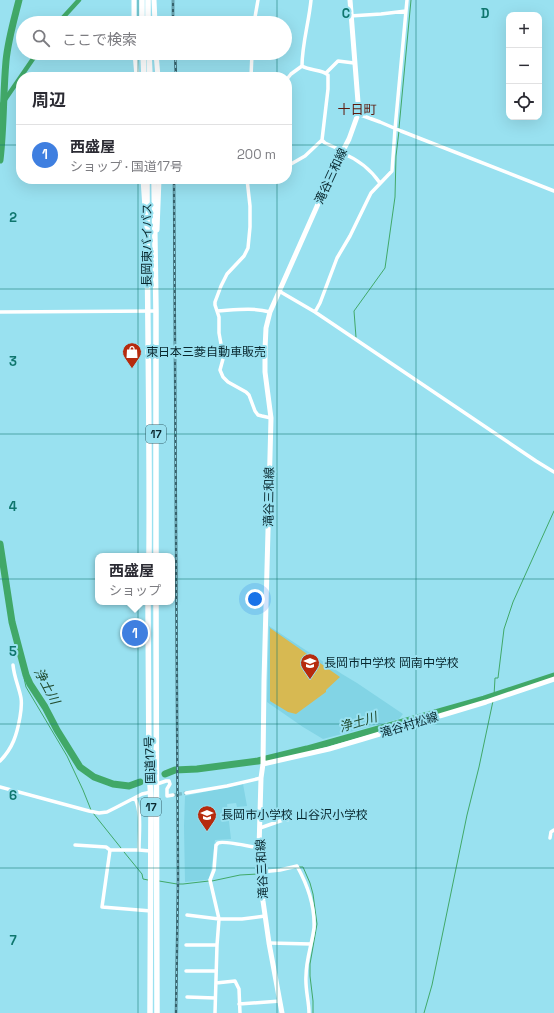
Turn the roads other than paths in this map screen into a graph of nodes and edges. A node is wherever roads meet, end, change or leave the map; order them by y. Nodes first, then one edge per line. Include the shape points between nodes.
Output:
1 (134, 0) edge
2 (142, 0) edge
3 (148, 0) edge
4 (154, 0) edge
5 (258, 0) edge
6 (311, 0) edge
7 (350, 0) edge
8 (407, 0) edge
9 (406, 11) junction
10 (134, 16) edge
11 (142, 16) edge
12 (148, 16) edge
13 (155, 16) edge
14 (255, 16) edge
15 (350, 16) junction
16 (136, 60) edge
17 (143, 60) edge
18 (149, 60) edge
19 (157, 60) edge
20 (252, 60) edge
21 (354, 63) junction
22 (302, 66) junction
23 (137, 72) edge
24 (144, 72) edge
25 (150, 72) edge
26 (158, 72) edge
27 (251, 72) edge
28 (292, 73) edge
29 (326, 73) junction
30 (358, 114) junction
31 (398, 130) junction
32 (322, 140) junction
33 (342, 152) junction
34 (292, 162) edge
35 (380, 183) junction
36 (143, 184) edge
37 (147, 184) edge
38 (154, 184) edge
39 (159, 184) edge
40 (247, 184) edge
41 (554, 192) edge
42 (147, 241) junction
43 (155, 250) junction
44 (279, 291) junction
45 (148, 311) junction
46 (156, 311) junction
47 (217, 311) junction
48 (0, 312) edge
49 (270, 312) junction
50 (315, 312) junction
51 (271, 418) junction
52 (554, 472) edge
53 (149, 553) edge
54 (156, 553) edge
55 (148, 605) edge
56 (156, 605) edge
57 (13, 665) dead end
58 (554, 679) edge
59 (0, 761) edge
60 (263, 764) junction
61 (261, 778) junction
62 (157, 784) junction
63 (0, 787) edge
64 (151, 792) junction
65 (186, 793) tunnel mouth
66 (173, 795) dead end
67 (135, 798) junction
68 (292, 819) dead end
69 (260, 828) junction
70 (554, 830) edge
71 (550, 838) dead end
72 (75, 844) dead end
73 (260, 848) junction
74 (110, 850) junction
75 (139, 850) junction
76 (150, 851) junction
77 (261, 872) junction
78 (151, 911) junction
79 (187, 915) dead end
80 (265, 916) junction
81 (219, 919) junction
82 (269, 943) junction
83 (311, 944) junction
84 (186, 945) dead end
85 (217, 945) junction
86 (186, 971) dead end
87 (216, 972) junction
88 (216, 983) junction
89 (187, 997) dead end
90 (215, 998) junction
91 (280, 1001) junction
92 (239, 1004) junction
93 (150, 1013) edge
94 (157, 1013) edge
95 (215, 1013) edge
96 (240, 1013) edge
97 (282, 1013) edge
98 (309, 1013) edge

1 - 10 main road
2 - 11 highway
3 - 12 highway
4 - 13 main road
5 - 14 street
6 - 22 street
7 - 15 main road, 滝谷三和線
8 - 9 street
9 - 15 street
9 - 31 street
15 - 21 main road, 滝谷三和線
16 - 23 main road
17 - 24 highway
18 - 25 highway
19 - 26 main road
20 - 27 street
21 - 29 street via 338,61
21 - 30 main road, 滝谷三和線
22 - 28 street
22 - 29 street
29 - 32 street via 328,89
30 - 31 street
30 - 33 main road, 滝谷三和線
31 - 35 street via 392,171
31 - 41 street
32 - 33 street
32 - 34 street via 305,156
33 - 35 street via 372,173
33 - 44 main road, 滝谷三和線
35 - 50 street via 368,199 337,258
36 - 42 main road
37 - 42 highway, 長岡東バイパス / 17
38 - 43 highway, 長岡東バイパス / 17
39 - 43 main road
40 - 47 street via 250,206 248,248 244,256 229,271 221,286 215,302
42 - 45 highway, 長岡東バイパス / 17
43 - 46 highway, 長岡東バイパス / 17
44 - 49 main road, 滝谷三和線
44 - 50 street
45 - 46 street
45 - 48 street
45 - 53 highway, 17
46 - 54 highway, 17
47 - 49 street via 245,309
47 - 51 street via 223,355 221,374 228,382 249,395 258,415
49 - 51 main road, 滝谷三和線 via 264,349
50 - 52 street
51 - 60 main road, 滝谷三和線
55 - 64 highway, 国道17号 / 17
56 - 62 highway, 国道17号 / 17
57 - 59 street via 22,704 16,736
58 - 60 main road, 滝谷村松線 via 364,739
60 - 61 main road, 滝谷三和線
61 - 65 street
61 - 69 main road, 滝谷三和線
62 - 66 street via 169,781 167,796
62 - 94 highway, 国道17号 / 17
63 - 67 street via 103,813
64 - 67 street
64 - 76 highway, 国道17号 / 17
67 - 75 street via 140,818
68 - 69 street
69 - 73 main road, 滝谷三和線
70 - 71 street
72 - 74 street via 106,847
73 - 77 main road, 滝谷三和線
73 - 81 street via 220,842 216,844 214,870 210,880
74 - 75 street
74 - 78 street via 102,907
75 - 76 street
76 - 78 highway, 国道17号 / 17
77 - 80 main road, 滝谷三和線
77 - 83 street via 298,866 313,913
78 - 93 highway, 国道17号 / 17
79 - 81 street
80 - 81 street
80 - 82 main road, 滝谷三和線
81 - 85 street
82 - 83 street
82 - 91 main road, 滝谷三和線
83 - 98 street via 306,975
84 - 85 street
85 - 87 street
86 - 87 street
87 - 88 street
88 - 90 street
88 - 92 street via 235,981
89 - 90 street
90 - 95 street
91 - 92 street
91 - 97 main road, 滝谷三和線
92 - 96 street

